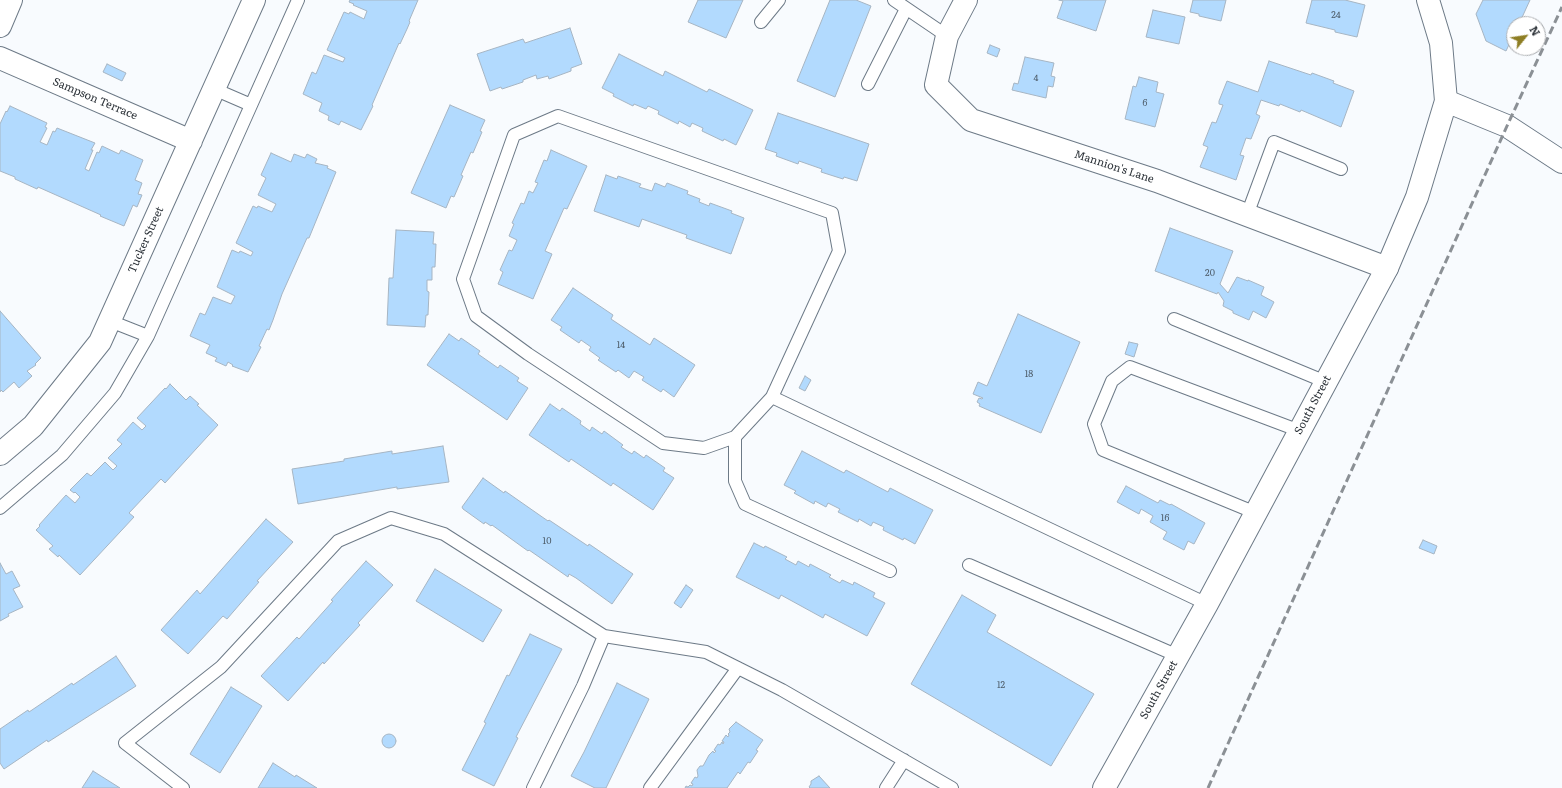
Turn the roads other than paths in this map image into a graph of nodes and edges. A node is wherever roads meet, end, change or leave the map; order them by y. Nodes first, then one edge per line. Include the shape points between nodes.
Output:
1 (11, 0) edge
2 (254, 0) edge
3 (298, 0) edge
4 (779, 0) edge
5 (894, 0) edge
6 (966, 0) edge
7 (1428, 0) edge
8 (906, 9) junction
9 (761, 22) dead end
10 (0, 26) edge
11 (948, 36) junction
12 (0, 58) edge
13 (868, 84) dead end
14 (214, 89) junction
15 (1446, 102) junction
16 (251, 105) junction
17 (190, 141) junction
18 (1562, 162) edge
19 (1341, 169) dead end
20 (1247, 215) junction
21 (1387, 268) junction
22 (1174, 320) dead end
23 (110, 321) junction
24 (148, 336) junction
25 (1326, 382) junction
26 (772, 397) junction
27 (1300, 431) junction
28 (735, 437) junction
29 (0, 454) edge
30 (0, 508) edge
31 (1256, 513) junction
32 (969, 565) dead end
33 (890, 571) dead end
34 (1207, 604) junction
35 (604, 636) junction
36 (1178, 656) junction
37 (738, 668) junction
38 (904, 760) junction
39 (183, 788) edge
40 (533, 788) edge
41 (650, 788) edge
42 (886, 788) edge
43 (952, 788) edge
44 (1104, 788) edge

1 - 10 street
2 - 14 street, Tucker Street
3 - 16 lane
4 - 9 lane
5 - 8 lane
6 - 11 street, Mannion's Lane
7 - 15 street, South Street via 1441,43
8 - 11 lane
8 - 13 lane
11 - 20 street, Mannion's Lane via 936,85 971,120 1157,181
12 - 17 street, Sampson Terrace
14 - 16 lane
14 - 17 street, Tucker Street
15 - 18 street via 1507,126
15 - 21 street, South Street via 1417,197
16 - 24 lane
17 - 23 street, Tucker Street
19 - 20 lane via 1274,142
20 - 21 street, Mannion's Lane
21 - 25 street, South Street
22 - 25 lane
23 - 24 lane
23 - 29 street, Tucker Street via 100,342 33,426
24 - 30 lane via 115,393 62,455
25 - 27 street, South Street
26 - 28 lane
26 - 28 lane via 838,251 832,213 558,116 514,136 463,279 476,316 528,354 663,443 704,448
26 - 34 lane
27 - 31 street, South Street
27 - 31 lane via 1130,367 1112,381 1094,424 1103,450
28 - 33 lane via 735,481 745,504
31 - 34 street, South Street
32 - 36 lane
34 - 36 street, South Street
35 - 37 lane via 706,652
35 - 39 lane via 444,534 391,518 338,541 221,667 125,743
35 - 40 lane via 583,686
36 - 44 street, South Street
37 - 38 lane via 782,690
37 - 41 lane
38 - 42 lane
38 - 43 lane

